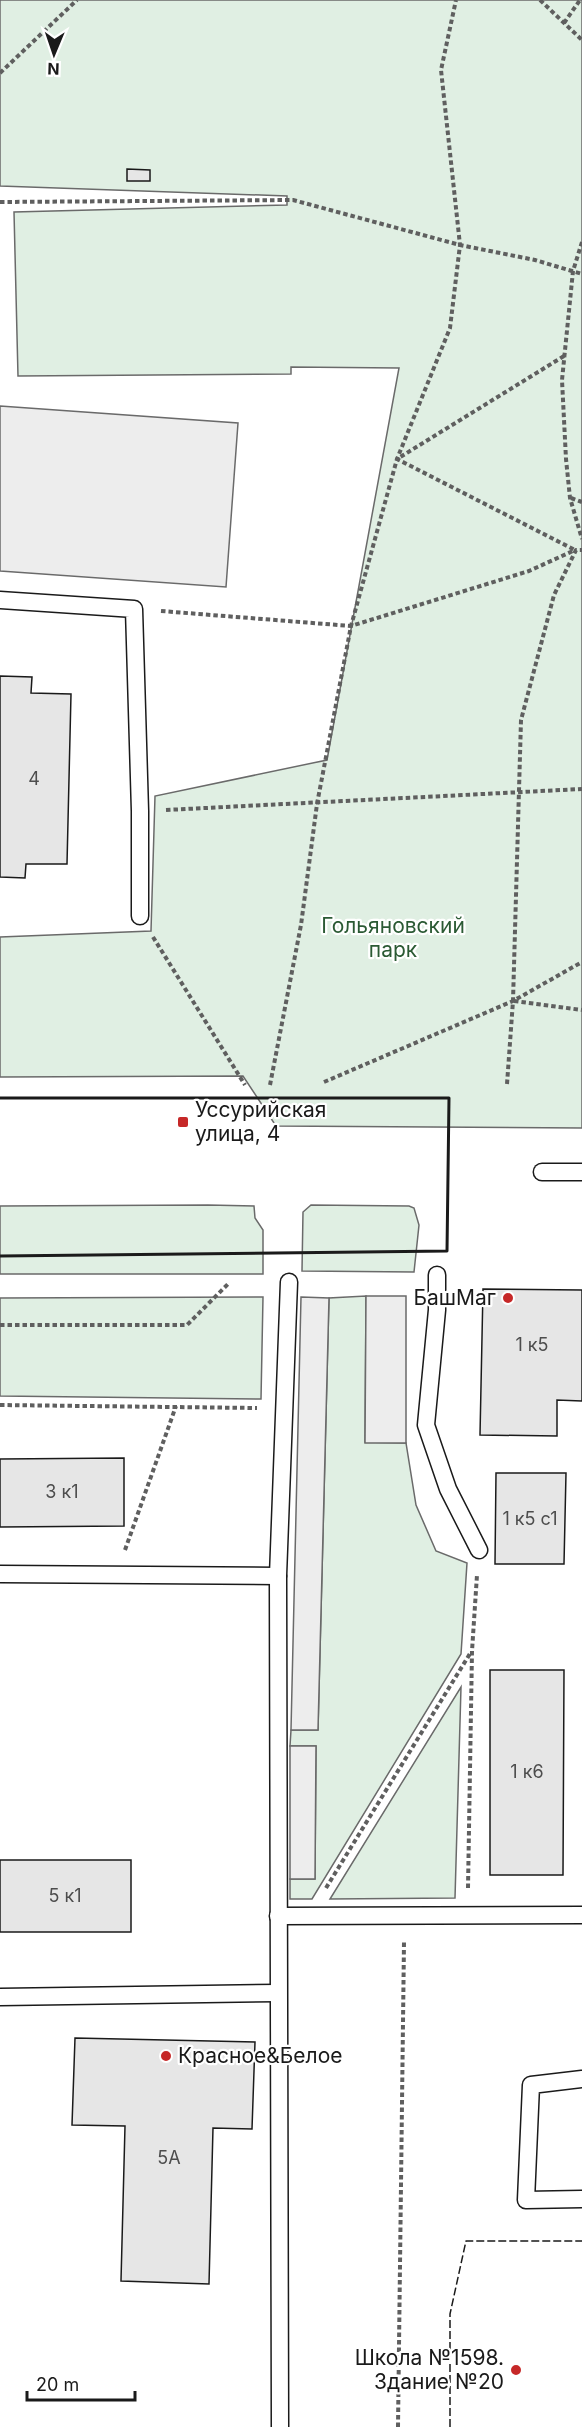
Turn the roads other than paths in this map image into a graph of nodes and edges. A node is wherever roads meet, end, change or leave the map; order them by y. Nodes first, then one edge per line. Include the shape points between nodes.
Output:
1 (0, 600) edge
2 (140, 916) road end
3 (542, 1172) dead end
4 (582, 1172) edge
5 (437, 1275) dead end
6 (289, 1282) dead end
7 (479, 1550) road end
8 (0, 1574) edge
9 (278, 1576) junction
10 (582, 1915) edge
11 (278, 1916) junction
12 (278, 1993) junction
13 (0, 1997) edge
14 (582, 2079) edge
15 (582, 2199) edge
16 (280, 2427) edge

1 - 2 lane via 134,609
3 - 4 lane
5 - 7 lane via 426,1425 448,1489
6 - 9 lane
8 - 9 lane
9 - 11 lane
10 - 11 lane
11 - 12 lane
12 - 13 lane
12 - 16 lane
14 - 15 lane via 531,2085 526,2200

